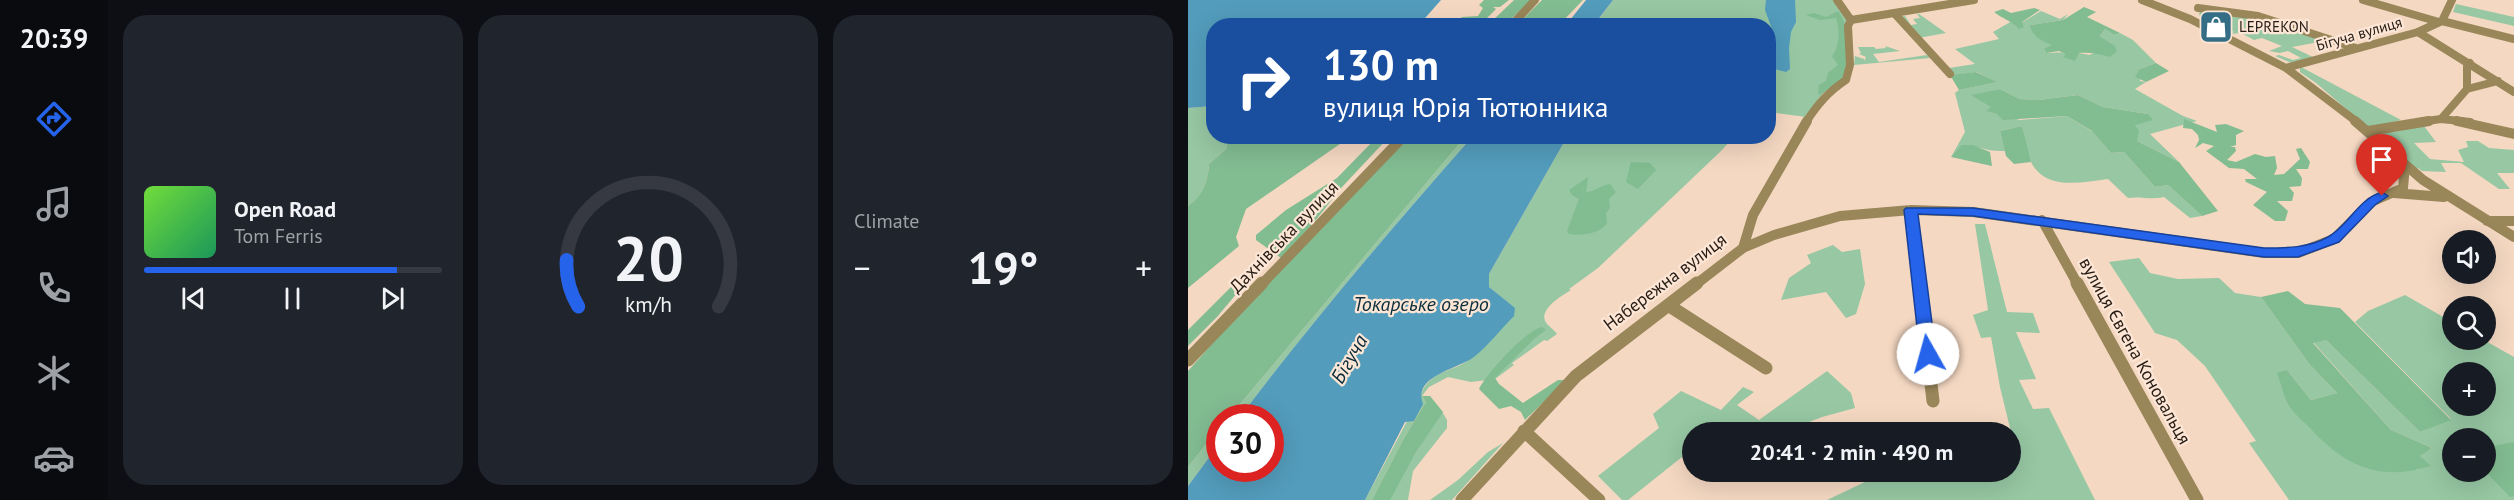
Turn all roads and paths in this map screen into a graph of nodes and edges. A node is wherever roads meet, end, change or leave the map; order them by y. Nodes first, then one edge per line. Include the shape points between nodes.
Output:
1 (1535, 0) edge
2 (1837, 0) edge
3 (1974, 0) edge
4 (2142, 0) edge
5 (2201, 0) edge
6 (2363, 0) edge
7 (2452, 0) edge
8 (2198, 8) junction
9 (1894, 14) junction
10 (1518, 18) edge
11 (2190, 19) junction
12 (1851, 20) junction
13 (2441, 22) junction
14 (2418, 32) junction
15 (2514, 39) edge
16 (2356, 48) junction
17 (2470, 63) junction
18 (2286, 68) junction
19 (1950, 74) dead end
20 (2498, 81) junction
21 (2467, 89) junction
22 (2514, 92) edge
23 (2441, 119) junction
24 (2368, 131) junction
25 (2514, 134) edge
26 (1396, 144) edge
27 (2405, 165) junction
28 (2393, 193) junction
29 (2447, 197) junction
30 (1911, 210) junction
31 (1752, 218) junction
32 (2042, 220) junction
33 (2487, 221) junction
34 (2514, 221) edge
35 (1779, 233) junction
36 (2514, 237) edge
37 (1743, 248) junction
38 (1668, 305) junction
39 (1188, 360) edge
40 (1766, 368) dead end
41 (1933, 401) dead end
42 (1524, 431) junction
43 (1462, 500) edge
44 (1599, 500) edge
45 (2197, 500) edge

1 - 10 street
2 - 12 street
3 - 9 street
4 - 11 street
5 - 8 street
6 - 13 street, Бігуча вулиця
7 - 13 street
8 - 11 street
8 - 16 street via 2261,17
9 - 12 street
9 - 19 street
11 - 18 street
12 - 31 street, Набережна вулиця via 1846,80 1818,104
13 - 14 street, Бігуча вулиця
13 - 15 street
14 - 16 street, Бігуча вулиця
14 - 17 street
16 - 18 street, Бігуча вулиця
17 - 20 street
17 - 21 street
18 - 24 street
20 - 21 street
20 - 22 street
21 - 23 street
23 - 24 street
23 - 25 street
24 - 27 street
26 - 39 street, Дахнівська вулиця
27 - 28 street via 2404,186
27 - 29 street
28 - 29 street
28 - 32 street via 2371,202 2334,239 2298,253 2264,253
29 - 33 street
30 - 32 street
30 - 35 street via 1840,216
30 - 41 street
31 - 35 street via 1757,227
31 - 37 street, Набережна вулиця
32 - 45 street, вулиця Євгена Коновальця
33 - 34 street
33 - 36 street
35 - 37 street
37 - 38 street, Набережна вулиця
38 - 40 street
38 - 42 street, Набережна вулиця via 1576,376
42 - 43 street, Набережна вулиця
42 - 44 street

